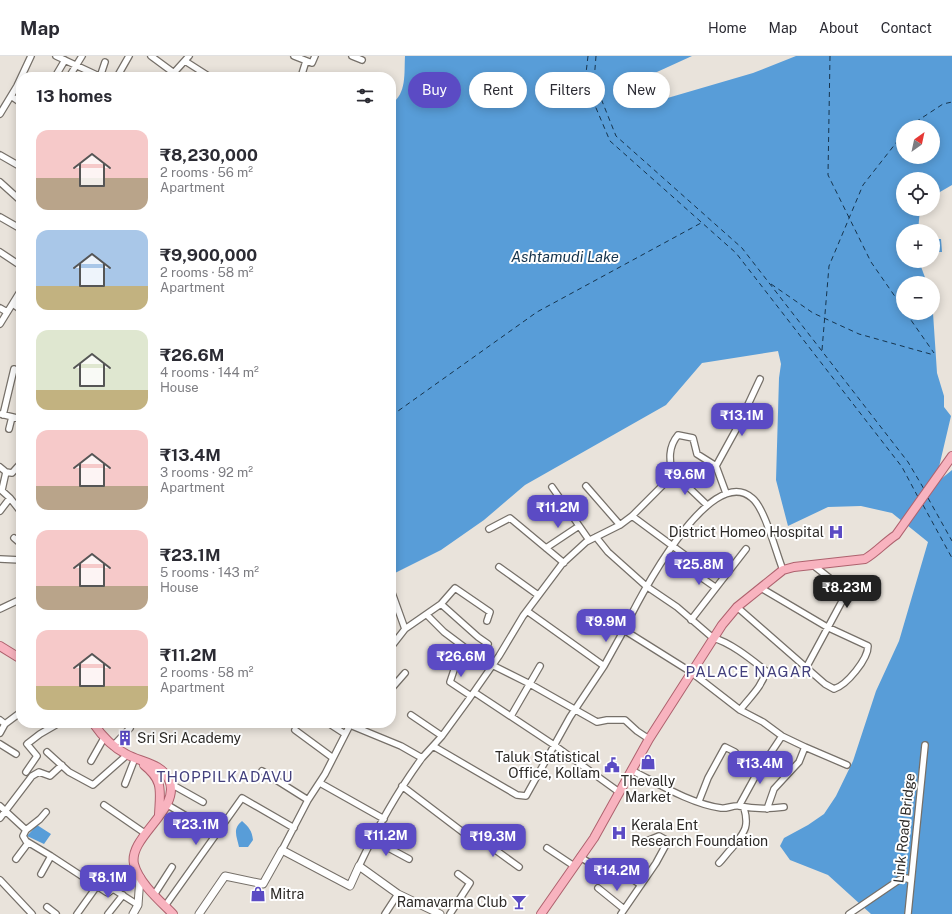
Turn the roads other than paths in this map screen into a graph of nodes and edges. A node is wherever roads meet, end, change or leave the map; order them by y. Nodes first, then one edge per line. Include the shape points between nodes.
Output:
1 (31, 56) edge
2 (56, 56) edge
3 (82, 56) edge
4 (130, 56) edge
5 (151, 56) edge
6 (189, 56) edge
7 (294, 56) edge
8 (315, 56) edge
9 (352, 56) edge
10 (158, 58) edge
11 (65, 60) junction
12 (362, 60) dead end
13 (185, 61) junction
14 (306, 61) junction
15 (105, 62) dead end
16 (77, 66) junction
17 (23, 72) edge
18 (58, 72) edge
19 (73, 72) edge
20 (90, 72) edge
21 (102, 72) edge
22 (120, 72) edge
23 (170, 72) edge
24 (175, 72) edge
25 (202, 72) edge
26 (303, 72) edge
27 (16, 86) edge
28 (11, 96) junction
29 (16, 100) edge
30 (0, 114) edge
31 (0, 155) edge
32 (16, 164) edge
33 (0, 182) edge
34 (16, 197) edge
35 (0, 217) edge
36 (16, 226) edge
37 (0, 252) edge
38 (16, 263) edge
39 (16, 298) edge
40 (12, 304) junction
41 (16, 307) edge
42 (0, 308) edge
43 (7, 312) junction
44 (0, 324) edge
45 (14, 369) dead end
46 (760, 379) dead end
47 (2, 415) edge
48 (12, 417) junction
49 (16, 418) edge
50 (9, 429) dead end
51 (951, 457) edge
52 (716, 466) junction
53 (0, 467) edge
54 (16, 469) edge
55 (6, 472) junction
56 (673, 475) junction
57 (586, 486) dead end
58 (552, 487) dead end
59 (1, 490) edge
60 (726, 493) junction
61 (10, 498) junction
62 (707, 505) junction
63 (16, 506) edge
64 (0, 511) edge
65 (632, 516) junction
66 (620, 525) junction
67 (580, 526) junction
68 (489, 529) dead end
69 (596, 537) junction
70 (589, 540) junction
71 (672, 547) junction
72 (546, 548) junction
73 (746, 550) dead end
74 (0, 559) edge
75 (16, 560) edge
76 (564, 563) junction
77 (813, 565) junction
78 (499, 568) dead end
79 (783, 570) junction
80 (646, 586) junction
81 (715, 587) junction
82 (761, 588) junction
83 (538, 594) junction
84 (16, 602) edge
85 (441, 604) junction
86 (396, 605) edge
87 (737, 607) junction
88 (0, 610) edge
89 (527, 611) junction
90 (427, 615) junction
91 (690, 620) junction
92 (487, 621) dead end
93 (828, 627) junction
94 (404, 629) junction
95 (624, 630) junction
96 (713, 638) junction
97 (396, 640) edge
98 (488, 644) dead end
99 (0, 646) edge
100 (16, 656) edge
101 (451, 661) dead end
102 (492, 665) junction
103 (540, 666) dead end
104 (604, 666) junction
105 (806, 668) junction
106 (691, 672) junction
107 (405, 673) dead end
108 (396, 683) edge
109 (530, 684) junction
110 (473, 694) junction
111 (575, 710) junction
112 (740, 710) junction
113 (16, 715) edge
114 (412, 715) dead end
115 (511, 716) junction
116 (3, 722) edge
117 (51, 728) edge
118 (97, 728) edge
119 (130, 728) dead end
120 (336, 728) edge
121 (347, 728) edge
122 (368, 728) edge
123 (295, 730) dead end
124 (0, 733) edge
125 (345, 734) junction
126 (442, 736) junction
127 (782, 736) junction
128 (104, 738) junction
129 (649, 739) junction
130 (0, 744) edge
131 (554, 745) junction
132 (925, 745) dead end
133 (113, 746) junction
134 (433, 746) junction
135 (806, 747) junction
136 (47, 752) dead end
137 (735, 752) dead end
138 (16, 754) dead end
139 (127, 755) junction
140 (136, 758) junction
141 (333, 758) junction
142 (422, 758) junction
143 (91, 761) dead end
144 (62, 765) junction
145 (848, 766) dead end
146 (631, 770) junction
147 (262, 771) dead end
148 (26, 772) dead end
149 (320, 783) junction
150 (125, 784) dead end
151 (171, 784) junction
152 (402, 786) junction
153 (619, 792) junction
154 (308, 800) junction
155 (699, 801) junction
156 (203, 802) dead end
157 (166, 804) junction
158 (104, 805) dead end
159 (0, 806) edge
160 (741, 807) junction
161 (784, 807) dead end
162 (767, 809) junction
163 (6, 810) junction
164 (46, 812) dead end
165 (159, 815) junction
166 (0, 818) edge
167 (384, 819) junction
168 (193, 820) dead end
169 (294, 828) junction
170 (26, 830) junction
171 (146, 834) junction
172 (372, 839) junction
173 (644, 842) dead end
174 (28, 843) junction
175 (547, 848) dead end
176 (282, 850) junction
177 (51, 856) junction
178 (580, 857) junction
179 (16, 859) dead end
180 (409, 859) dead end
181 (719, 863) dead end
182 (359, 866) junction
183 (574, 866) junction
184 (172, 867) dead end
185 (519, 868) dead end
186 (41, 874) dead end
187 (458, 874) dead end
188 (140, 877) junction
189 (0, 880) edge
190 (911, 881) junction
191 (641, 885) junction
192 (97, 886) junction
193 (598, 888) dead end
194 (154, 894) junction
195 (398, 894) junction
196 (123, 895) junction
197 (138, 906) junction
198 (165, 906) junction
199 (46, 907) dead end
200 (622, 912) edge
201 (32, 914) edge
202 (56, 914) edge
203 (77, 914) edge
204 (108, 914) edge
205 (133, 914) edge
206 (173, 914) edge
207 (199, 914) edge
208 (385, 914) edge
209 (440, 914) edge
210 (450, 914) edge
211 (542, 914) edge
212 (849, 914) edge
213 (908, 914) edge

1 - 17 street
2 - 11 street
3 - 16 street
4 - 22 street
5 - 10 street
6 - 13 street
7 - 14 street
8 - 14 street via 312,63
9 - 12 street
10 - 23 street
11 - 16 street
11 - 18 street
13 - 24 street
13 - 25 street
14 - 26 street
15 - 21 street
16 - 19 street
16 - 20 street
27 - 28 street
28 - 29 street
28 - 30 street
31 - 32 street
33 - 34 street
35 - 36 street
37 - 38 street
39 - 40 street
40 - 41 street
40 - 43 street
42 - 43 street
43 - 44 street
45 - 47 street
46 - 52 street
47 - 48 street
48 - 49 street
48 - 50 street
51 - 77 main road via 896,535 874,554 865,559
52 - 56 street via 697,454 693,438 678,434 671,443 670,460
52 - 60 street
53 - 55 street
54 - 55 street via 12,473
55 - 59 street
56 - 62 street
56 - 65 street
57 - 66 street
58 - 67 street
59 - 61 street
60 - 62 street
60 - 79 street via 737,491 752,497 760,507
61 - 63 street
61 - 64 street
62 - 71 street
65 - 66 street
65 - 71 street
66 - 69 street
67 - 70 street
67 - 72 street
68 - 72 street via 510,518
69 - 70 street
69 - 80 street via 608,552
70 - 76 street
71 - 80 street
71 - 81 street via 697,564 692,571
72 - 76 street
73 - 81 street
74 - 75 street
76 - 83 street
77 - 79 main road
77 - 93 street via 847,592
78 - 83 street
79 - 82 main road
80 - 91 street via 676,606
80 - 95 street
81 - 91 street
82 - 87 main road
82 - 93 street
83 - 89 street
84 - 88 street
85 - 90 street
85 - 92 street via 455,588 490,612
85 - 98 street
86 - 94 street
87 - 96 main road
87 - 105 street
89 - 102 street
89 - 104 street
90 - 94 street
90 - 102 street via 444,632
91 - 96 street
93 - 105 street
93 - 105 street via 868,646 867,654 855,672 834,689
94 - 97 street
95 - 104 street
95 - 106 street
96 - 106 main road
96 - 112 street via 745,655 766,671 755,693
99 - 100 main road
101 - 110 street via 454,670 450,682
102 - 109 street
102 - 110 street
103 - 109 street
104 - 111 street
106 - 112 street
106 - 129 main road
107 - 108 street
109 - 111 street
109 - 115 street
110 - 115 street
110 - 126 street
111 - 129 street via 597,722 625,720
111 - 131 street
112 - 127 street
113 - 116 street
114 - 126 street
115 - 131 street
116 - 124 street
117 - 148 street via 27,744 37,756
118 - 128 main road
119 - 133 street
120 - 125 street
121 - 125 street
122 - 142 street
123 - 141 street
125 - 141 street
126 - 134 street
127 - 135 street
127 - 160 street via 756,775
128 - 133 main road
128 - 143 street
129 - 146 main road
130 - 138 street
131 - 134 street via 524,797
131 - 153 street
132 - 190 street, Link Road Bridge
133 - 139 main road
134 - 142 street
135 - 145 street
135 - 162 street via 799,762 774,789
136 - 144 street
137 - 155 street via 725,747
139 - 140 main road
139 - 144 street via 96,784 69,772
140 - 150 street
140 - 151 main road via 161,770
140 - 165 main road via 152,771 160,785
141 - 149 street
142 - 152 street
144 - 163 street via 50,776 39,772 32,776
146 - 153 main road
146 - 155 street
147 - 154 street
149 - 154 street
149 - 167 street
151 - 156 street
151 - 157 main road
152 - 167 street
152 - 185 street via 480,846 490,846
153 - 178 main road
154 - 169 street
155 - 160 street via 722,808
157 - 165 main road
157 - 168 street
158 - 171 street
159 - 163 street
160 - 162 street
160 - 181 street via 746,825 742,835
161 - 162 street
163 - 166 street
163 - 170 street
164 - 170 street
165 - 171 main road
167 - 172 street
169 - 176 street
169 - 198 street via 242,798
170 - 174 street via 23,836
171 - 188 main road via 134,856 134,864
172 - 180 street
172 - 182 street
173 - 191 street via 659,836 668,841
174 - 177 street
174 - 179 street
175 - 183 street
176 - 182 street via 350,886
176 - 207 street via 263,884 225,876
177 - 186 street
177 - 192 street
178 - 183 main road
178 - 191 street via 606,873 611,865
182 - 195 street
183 - 211 main road
184 - 194 street
187 - 210 street via 470,883
188 - 194 main road
188 - 197 street
189 - 201 street
190 - 212 street via 907,878 899,880
190 - 213 street, Link Road Bridge
191 - 200 street
192 - 196 street via 108,893 113,889
192 - 203 street
193 - 200 street
194 - 198 main road
195 - 208 street
195 - 209 street
196 - 197 street
196 - 204 street
197 - 205 street
198 - 206 main road
199 - 202 street

